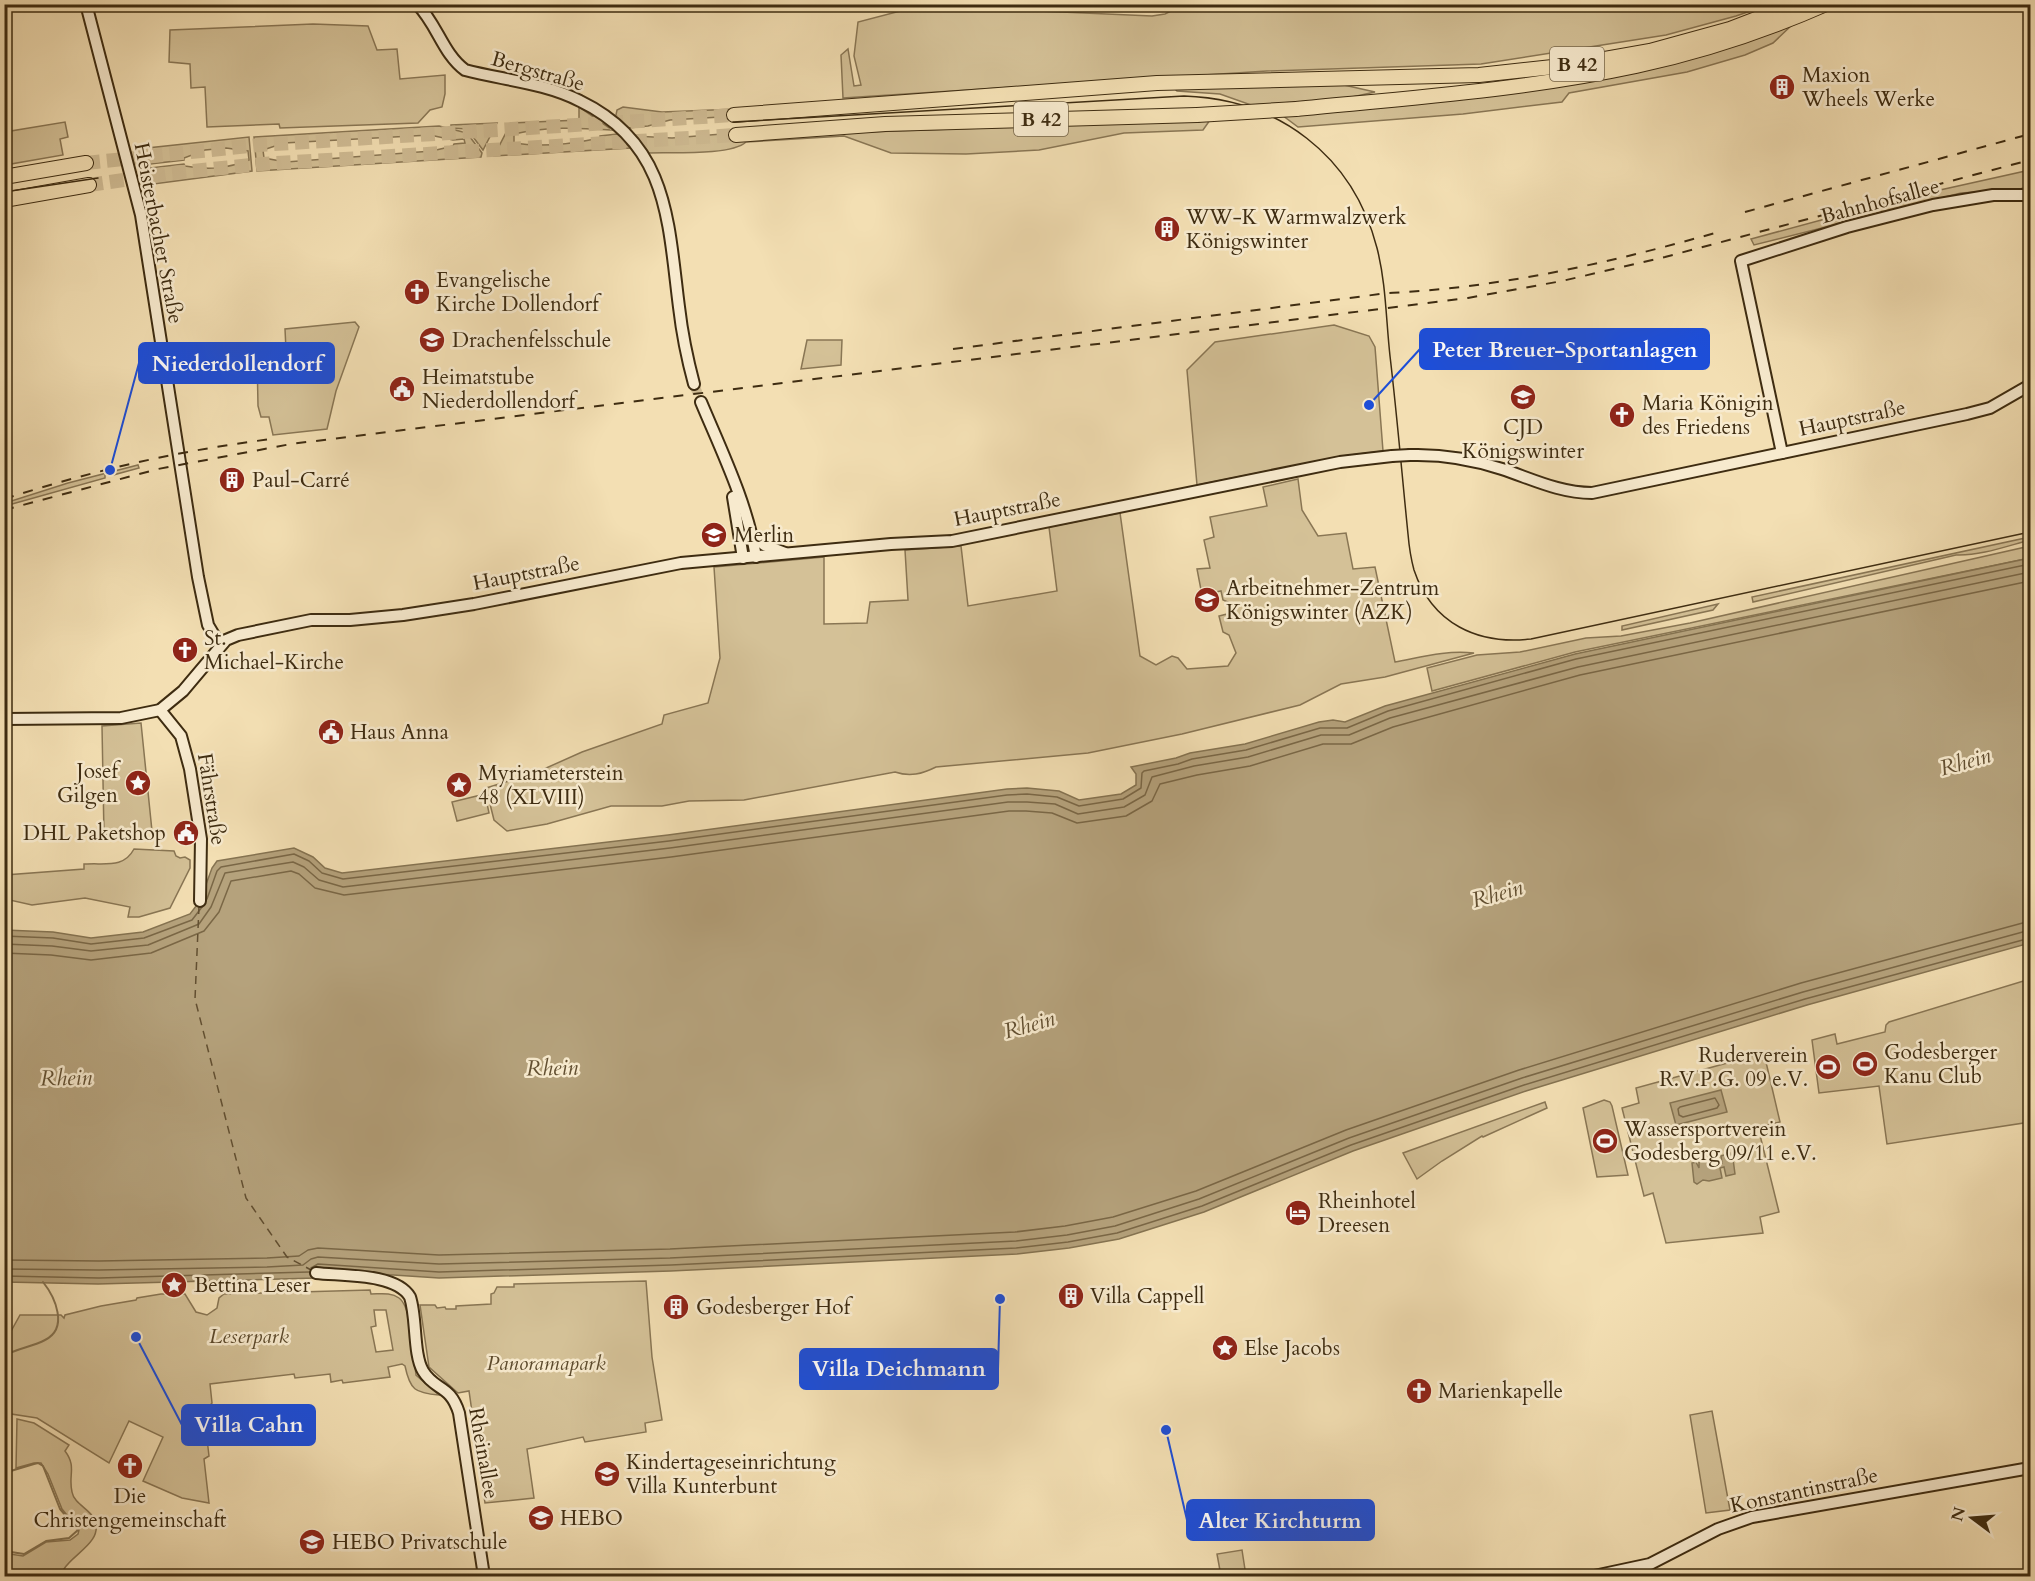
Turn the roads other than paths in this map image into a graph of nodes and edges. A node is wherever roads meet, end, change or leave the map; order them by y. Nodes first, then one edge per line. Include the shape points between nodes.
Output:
1 (86, 4) edge
2 (417, 4) edge
3 (1795, 4) edge
4 (1826, 4) edge
5 (734, 116) tunnel mouth
6 (736, 135) tunnel mouth
7 (86, 163) tunnel mouth
8 (4, 177) edge
9 (89, 185) tunnel mouth
10 (2031, 195) edge
11 (4, 200) edge
12 (694, 384) tunnel mouth
13 (2031, 385) edge
14 (701, 402) tunnel mouth
15 (1782, 453) junction
16 (729, 470) junction
17 (752, 534) junction
18 (788, 554) junction
19 (756, 557) junction
20 (743, 558) junction
21 (220, 645) junction
22 (160, 710) junction
23 (4, 718) edge
24 (200, 901) dead end
25 (316, 1273) dead end
26 (2031, 1468) edge
27 (484, 1576) edge
28 (1594, 1576) edge

1 - 21 street, Heisterbacher Straße via 141,215 198,577 207,625
2 - 12 street, Bergstraße via 465,70 578,100 600,112 628,138 660,188 671,232 682,332
3 - 5 highway, B 42 via 1702,38 1650,51 1479,75 1156,83
4 - 6 highway, B 42, bridge via 1726,42 1667,59 1607,72 1442,94 1197,115 885,124
7 - 8 highway
9 - 11 highway
10 - 15 street, Bahnhofsallee via 1994,195 1934,205 1847,227 1741,261
13 - 15 street, Hauptstraße via 1990,408
14 - 16 street
15 - 18 street, Hauptstraße, bridge via 1580,493 1470,460 1436,455 1392,456 1340,462 952,541
16 - 17 street
16 - 20 street
17 - 18 street via 764,545
17 - 19 street
18 - 19 street, Hauptstraße
19 - 20 street, Hauptstraße
20 - 21 street, Hauptstraße via 655,567 403,615 311,620 238,635
21 - 22 street, Hauptstraße via 183,691
22 - 23 street, Hauptstraße via 121,718
22 - 24 street, Fährstraße via 181,736 190,769 201,839
25 - 27 street, Rheinallee via 372,1278 405,1290 411,1301 423,1370 450,1393 459,1413
26 - 28 street, Konstantinstraße via 1752,1517 1718,1529 1650,1564

